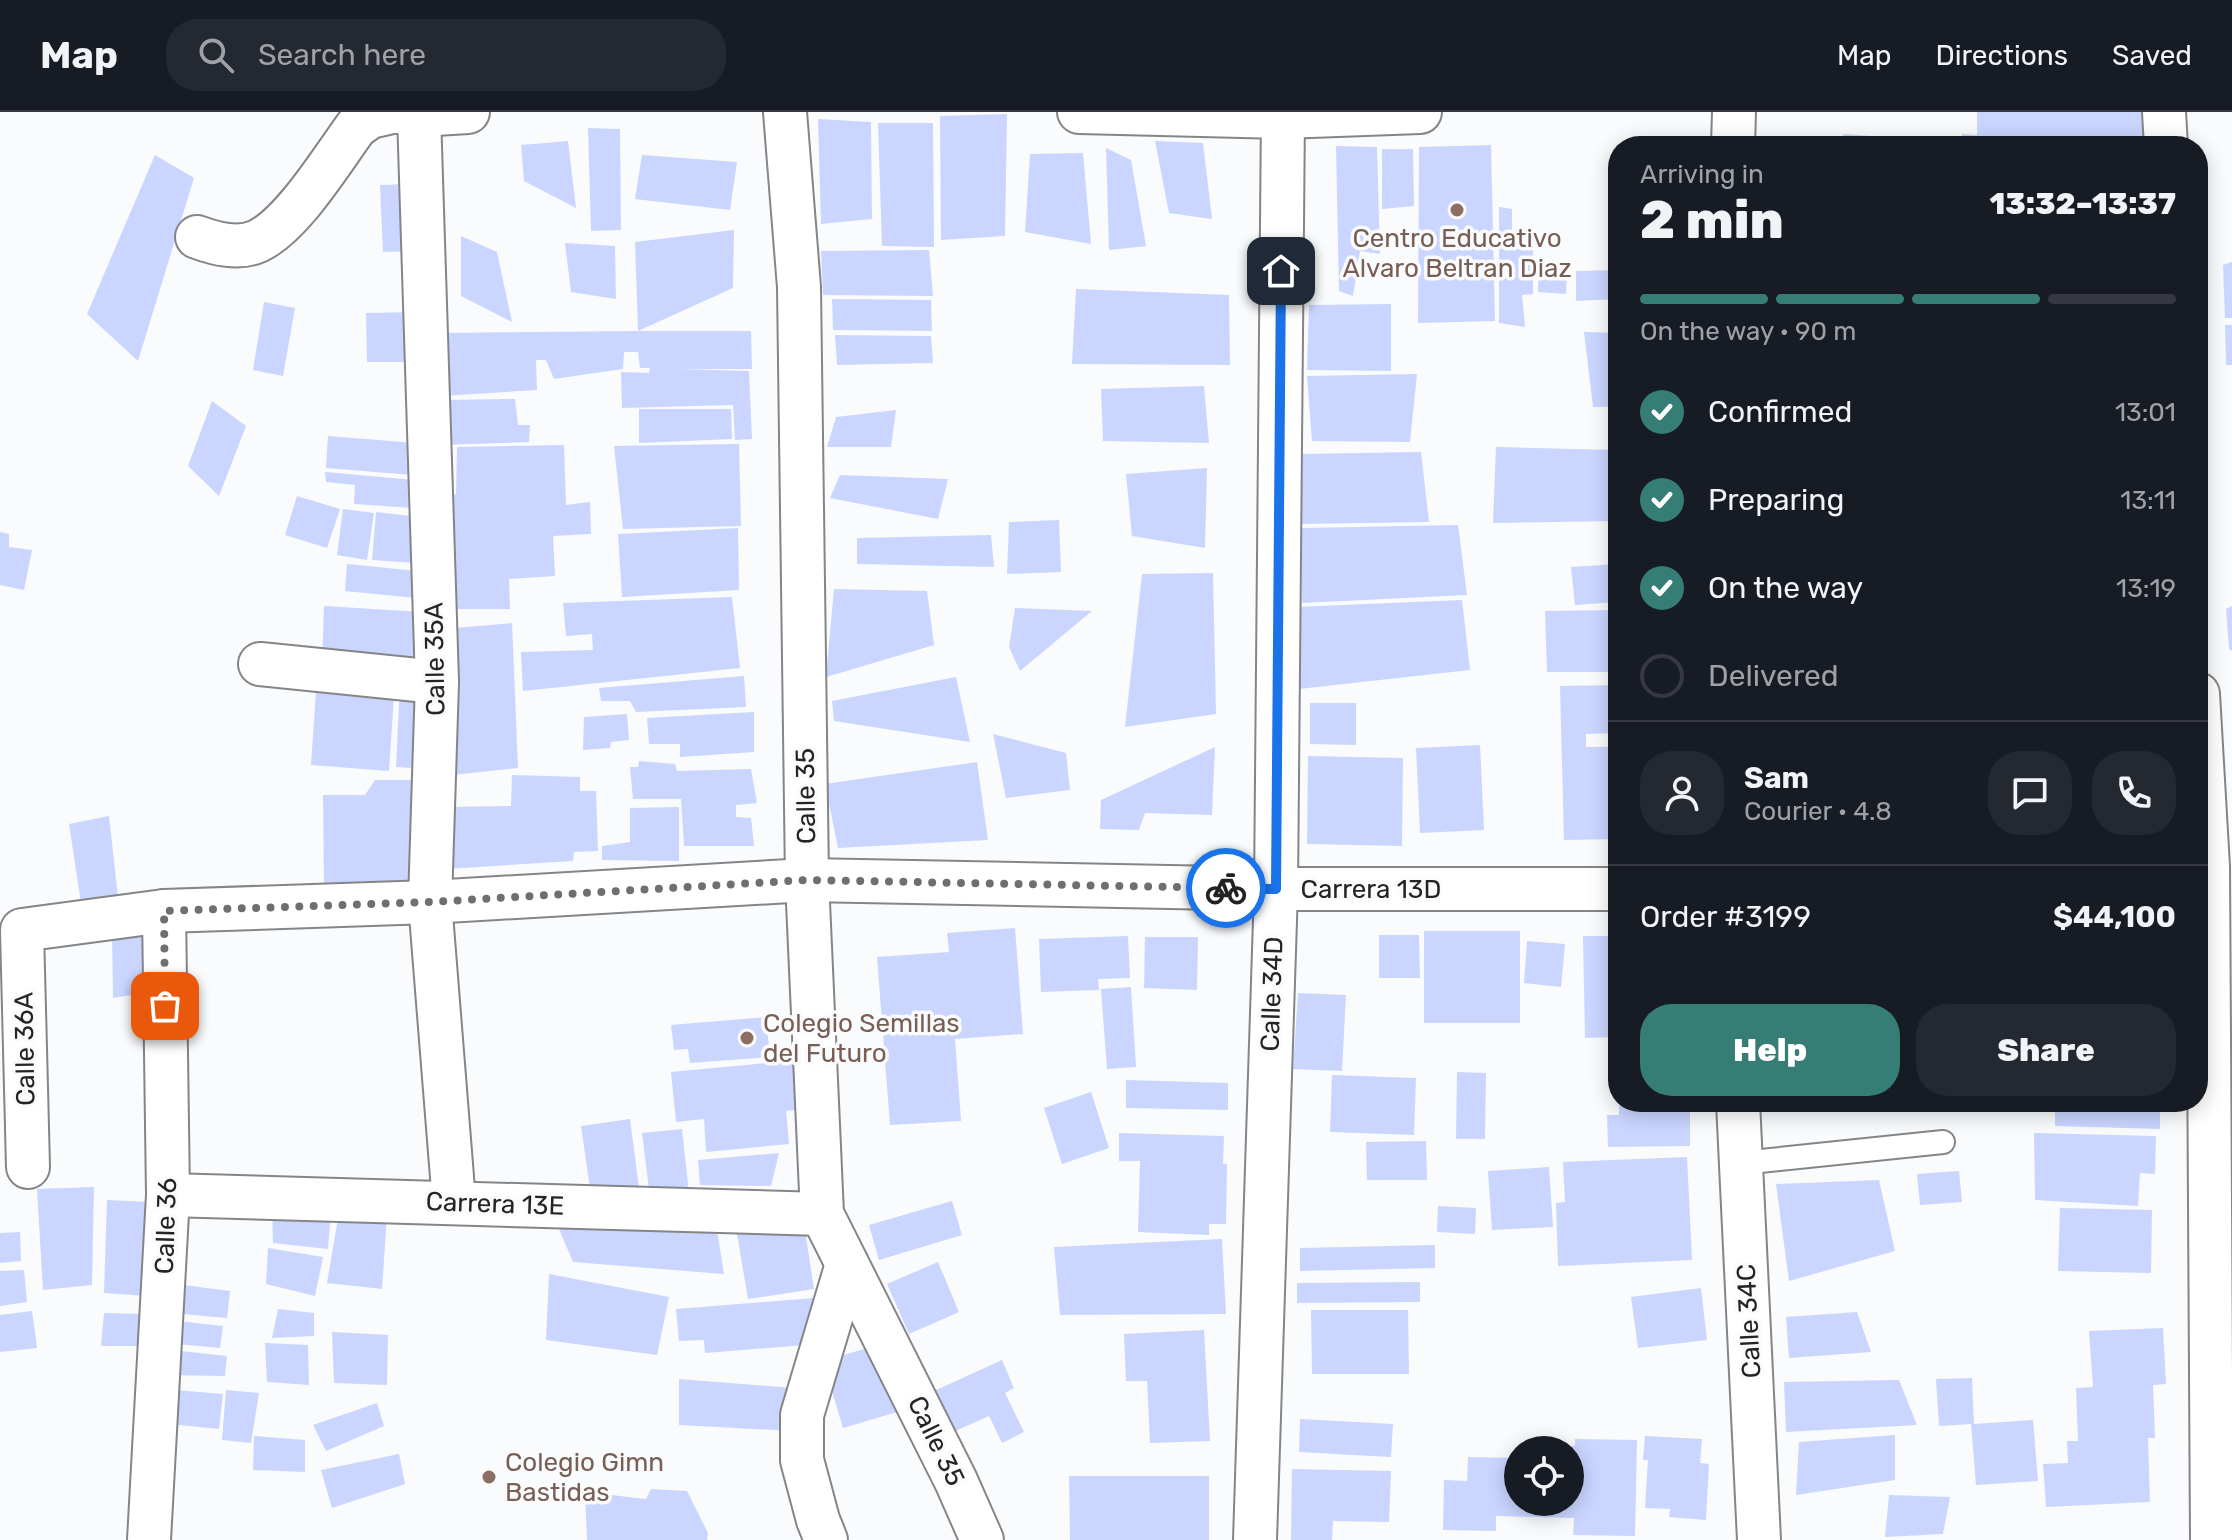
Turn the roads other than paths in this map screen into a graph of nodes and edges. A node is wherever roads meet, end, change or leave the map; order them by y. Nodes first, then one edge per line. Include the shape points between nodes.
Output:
1 (468, 112) edge
2 (785, 112) edge
3 (1079, 112) edge
4 (1420, 112) edge
5 (1734, 112) edge
6 (2164, 112) edge
7 (395, 114) edge
8 (1283, 115) edge
9 (1733, 136) edge
10 (2165, 136) edge
11 (197, 237) dead end
12 (260, 664) dead end
13 (437, 682) junction
14 (2208, 810) edge
15 (2213, 868) edge
16 (807, 880) junction
17 (1276, 889) junction
18 (1608, 889) edge
19 (430, 902) junction
20 (164, 911) junction
21 (22, 930) joint
22 (1738, 1112) edge
23 (1943, 1142) dead end
24 (1741, 1163) junction
25 (28, 1167) dead end
26 (168, 1195) junction
27 (454, 1202) junction
28 (822, 1214) junction
29 (847, 1264) junction
30 (149, 1540) edge
31 (826, 1540) edge
32 (982, 1540) edge
33 (1255, 1540) edge
34 (1759, 1540) edge
35 (2212, 1540) edge

1 - 7 street
2 - 16 street, Calle 35 via 799,287
3 - 8 street
4 - 8 street
5 - 9 street
6 - 10 street
7 - 11 street via 356,127 285,222 257,242 235,246
7 - 13 street, Calle 35A
8 - 17 street, Calle 34D
12 - 13 street
13 - 19 street, Calle 35A
14 - 15 street
15 - 35 street
16 - 17 street, Carrera 13D
16 - 19 street, Carrera 13D
16 - 28 street, Calle 35
17 - 18 street, Carrera 13D
17 - 33 street, Calle 34D
19 - 20 street, Carrera 13D
19 - 27 street, Calle 35A
20 - 21 street, Carrera 13D
20 - 26 street, Calle 36
21 - 25 street, Calle 36A
22 - 24 street, Calle 34C
23 - 24 lane
24 - 34 street, Calle 34C
26 - 27 street, Carrera 13E
26 - 30 street, Calle 36
27 - 28 street, Carrera 13E
28 - 29 street, Calle 35
29 - 31 street via 802,1415 802,1460
29 - 32 street, Calle 35

